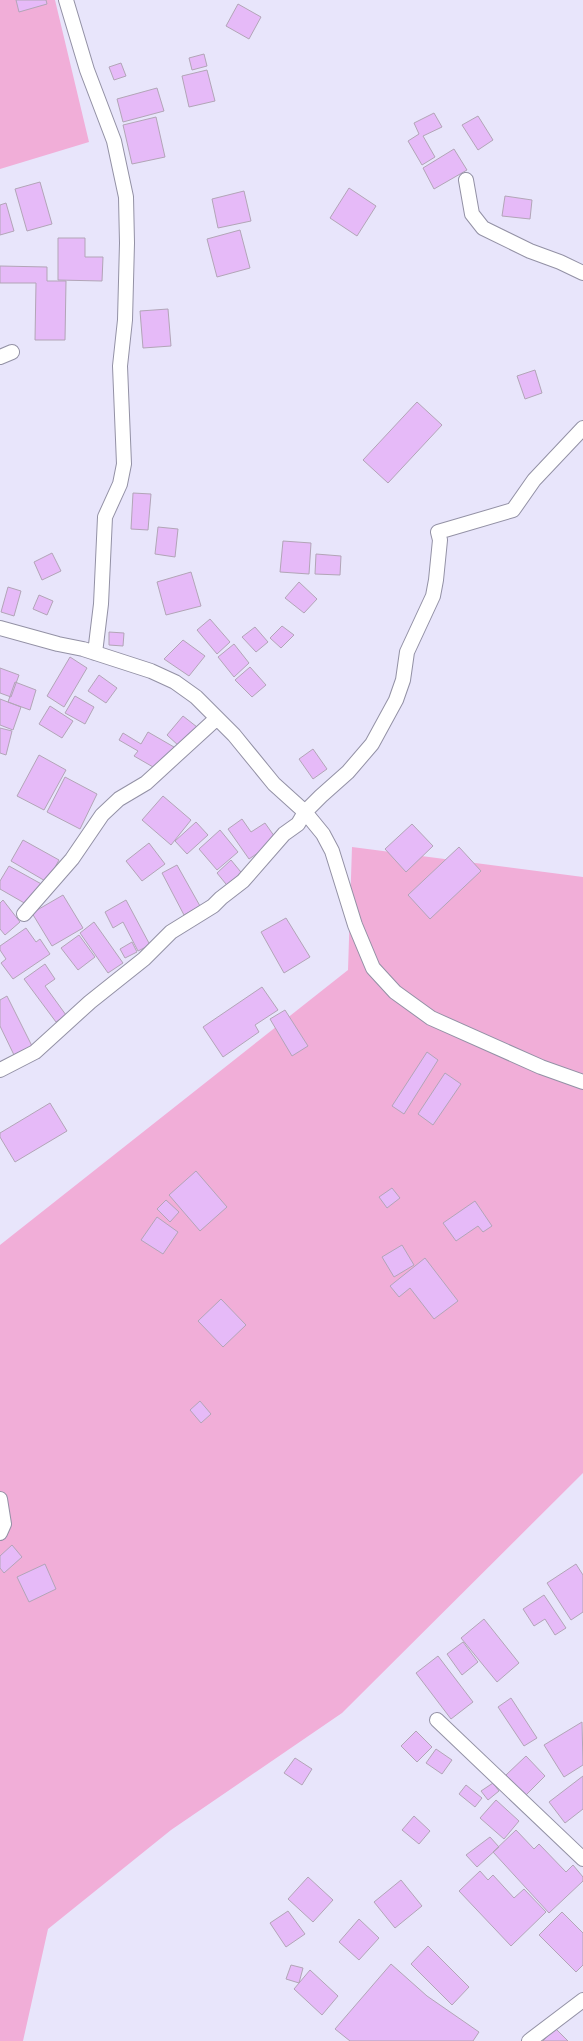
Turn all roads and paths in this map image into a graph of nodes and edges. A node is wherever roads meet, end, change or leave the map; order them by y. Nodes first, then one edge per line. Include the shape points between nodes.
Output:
1 (66, 0) edge
2 (466, 180) dead end
3 (583, 273) edge
4 (583, 428) edge
5 (0, 628) edge
6 (95, 653) junction
7 (217, 718) junction
8 (305, 812) junction
9 (24, 914) dead end
10 (0, 1070) edge
11 (583, 1082) edge
12 (0, 1499) edge
13 (0, 1533) edge
14 (437, 1720) dead end
15 (583, 1859) edge
16 (583, 2000) edge
17 (530, 2041) edge

1 - 6 street via 87,70 114,141 126,197 128,243 125,320 120,366 124,464 120,484 105,517 101,604
2 - 3 street via 472,214 483,228
4 - 8 street via 534,480 513,510 438,532 440,540 433,596 407,652 403,680 396,700 372,744 348,772
5 - 6 street
6 - 7 street via 151,671 175,682 196,697
7 - 8 street via 274,784
7 - 9 street via 146,783 119,799 102,815 72,859
8 - 10 street via 298,824 284,834 244,881 213,906 171,932 144,959 90,1002 36,1052
8 - 11 street via 323,834 332,851 355,925 373,968 394,992 430,1018 541,1067
12 - 13 street via 4,1524
14 - 15 street
16 - 17 street

